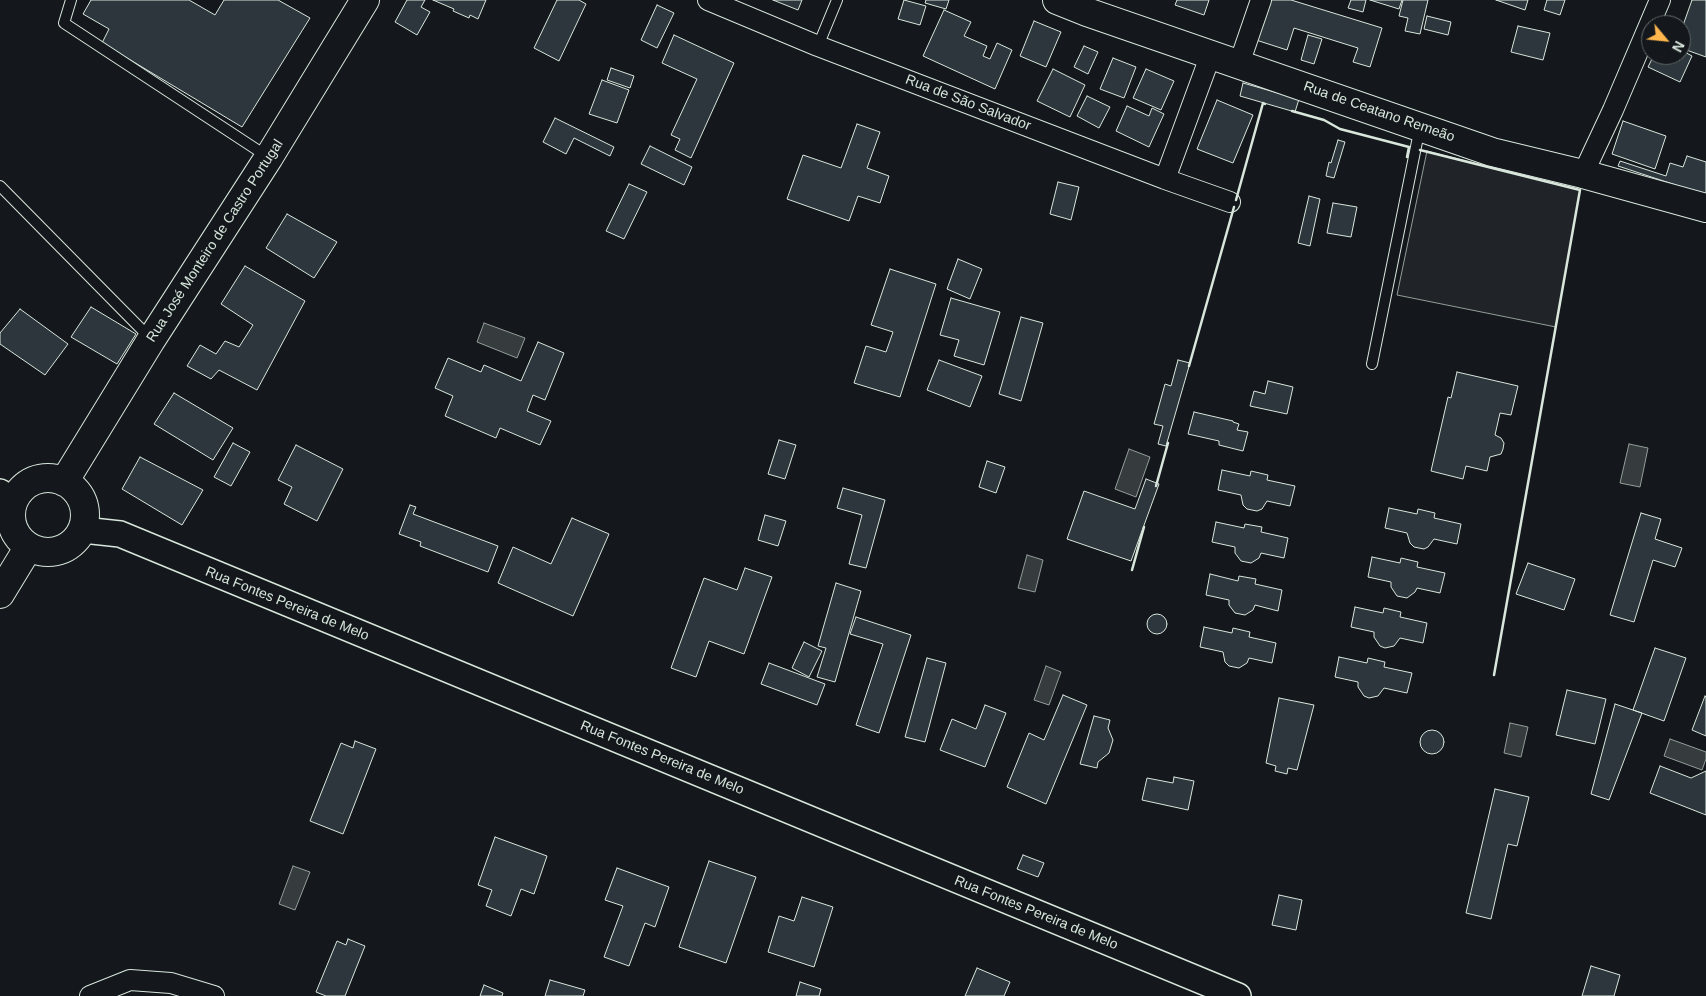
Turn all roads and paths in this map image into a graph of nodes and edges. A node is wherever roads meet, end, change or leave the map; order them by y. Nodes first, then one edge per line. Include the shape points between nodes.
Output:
1 (71, 0) edge
2 (366, 0) edge
3 (708, 0) edge
4 (838, 0) edge
5 (1057, 0) edge
6 (1261, 0) edge
7 (1660, 0) edge
8 (818, 46) junction
9 (1211, 54) junction
10 (1239, 64) junction
11 (1420, 126) junction
12 (269, 157) junction
13 (1584, 174) junction
14 (1165, 179) junction
15 (0, 186) edge
16 (1230, 202) dead end
17 (1706, 208) edge
18 (151, 340) junction
19 (1372, 364) dead end
20 (64, 482) junction
21 (6, 496) edge
22 (83, 530) junction
23 (28, 548) junction
24 (0, 594) edge
25 (1229, 994) edge
26 (90, 996) edge
27 (214, 996) edge

1 - 12 lane via 64,23
2 - 12 main road, Rua José Monteiro de Castro Portugal
3 - 8 street, Rua de São Salvador
4 - 8 lane
5 - 9 main road, Rua de Ceatano Remeão
6 - 10 street
7 - 13 street
8 - 14 street, Rua de São Salvador
9 - 10 main road, Rua de Ceatano Remeão
9 - 14 street
10 - 11 main road, Rua de Ceatano Remeão
11 - 13 main road, Rua de Ceatano Remeão via 1492,152
11 - 19 lane
12 - 18 main road, Rua José Monteiro de Castro Portugal
13 - 17 main road, Rua de Ceatano Remeão
14 - 16 street, Rua de São Salvador
15 - 18 lane
18 - 20 main road, Rua José Monteiro de Castro Portugal
20 - 21 main road via 40,478
20 - 22 main road via 74,488 82,502
21 - 23 main road via 12,527
22 - 23 main road via 66,548 53,553 40,553
22 - 25 street, Rua Fontes Pereira de Melo via 120,534
23 - 24 main road
26 - 27 street via 130,980 170,983

